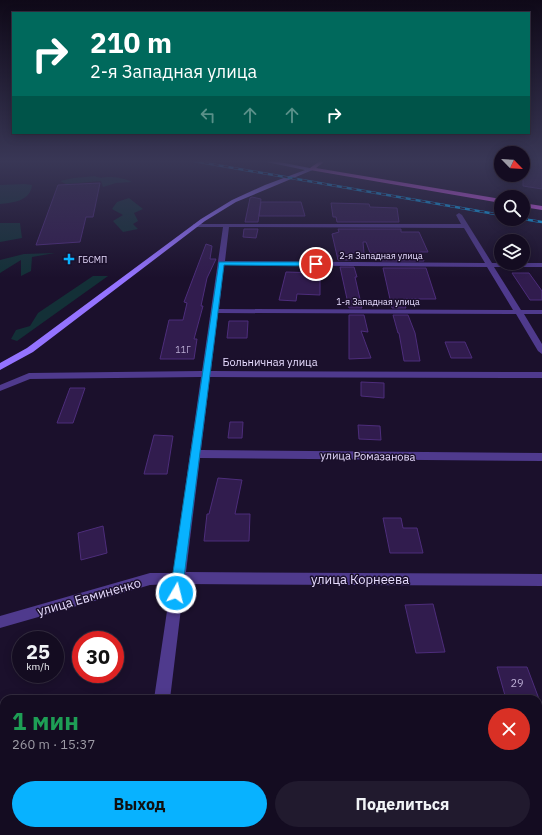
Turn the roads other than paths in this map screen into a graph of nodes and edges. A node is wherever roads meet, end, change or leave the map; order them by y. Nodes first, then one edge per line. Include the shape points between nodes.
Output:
1 (236, 200) edge
2 (530, 206) edge
3 (542, 208) edge
4 (459, 215) dead end
5 (196, 225) junction
6 (226, 225) junction
7 (466, 226) junction
8 (221, 263) junction
9 (489, 265) junction
10 (542, 265) edge
11 (214, 311) junction
12 (518, 312) junction
13 (542, 312) edge
14 (542, 350) edge
15 (0, 367) edge
16 (206, 374) junction
17 (542, 375) edge
18 (0, 388) edge
19 (195, 454) junction
20 (542, 458) edge
21 (178, 578) junction
22 (542, 580) edge
23 (0, 622) edge
24 (163, 695) edge

1 - 5 main road
2 - 3 main road
4 - 7 street
5 - 6 street
5 - 15 main road via 30,350
6 - 7 street
6 - 8 street
7 - 9 street
8 - 9 street, 2-я Западная улица
8 - 11 street
9 - 10 street, 2-я Западная улица
9 - 12 street
11 - 12 street, 1-я Западная улица
11 - 16 street
12 - 13 street, 1-я Западная улица
12 - 14 street
16 - 17 street, Больничная улица
16 - 18 street, Больничная улица via 29,376
16 - 19 street
19 - 20 street, улица Ромазанова
19 - 21 street
21 - 22 street, улица Корнеева
21 - 23 street, улица Евминенко via 150,580
21 - 24 street

